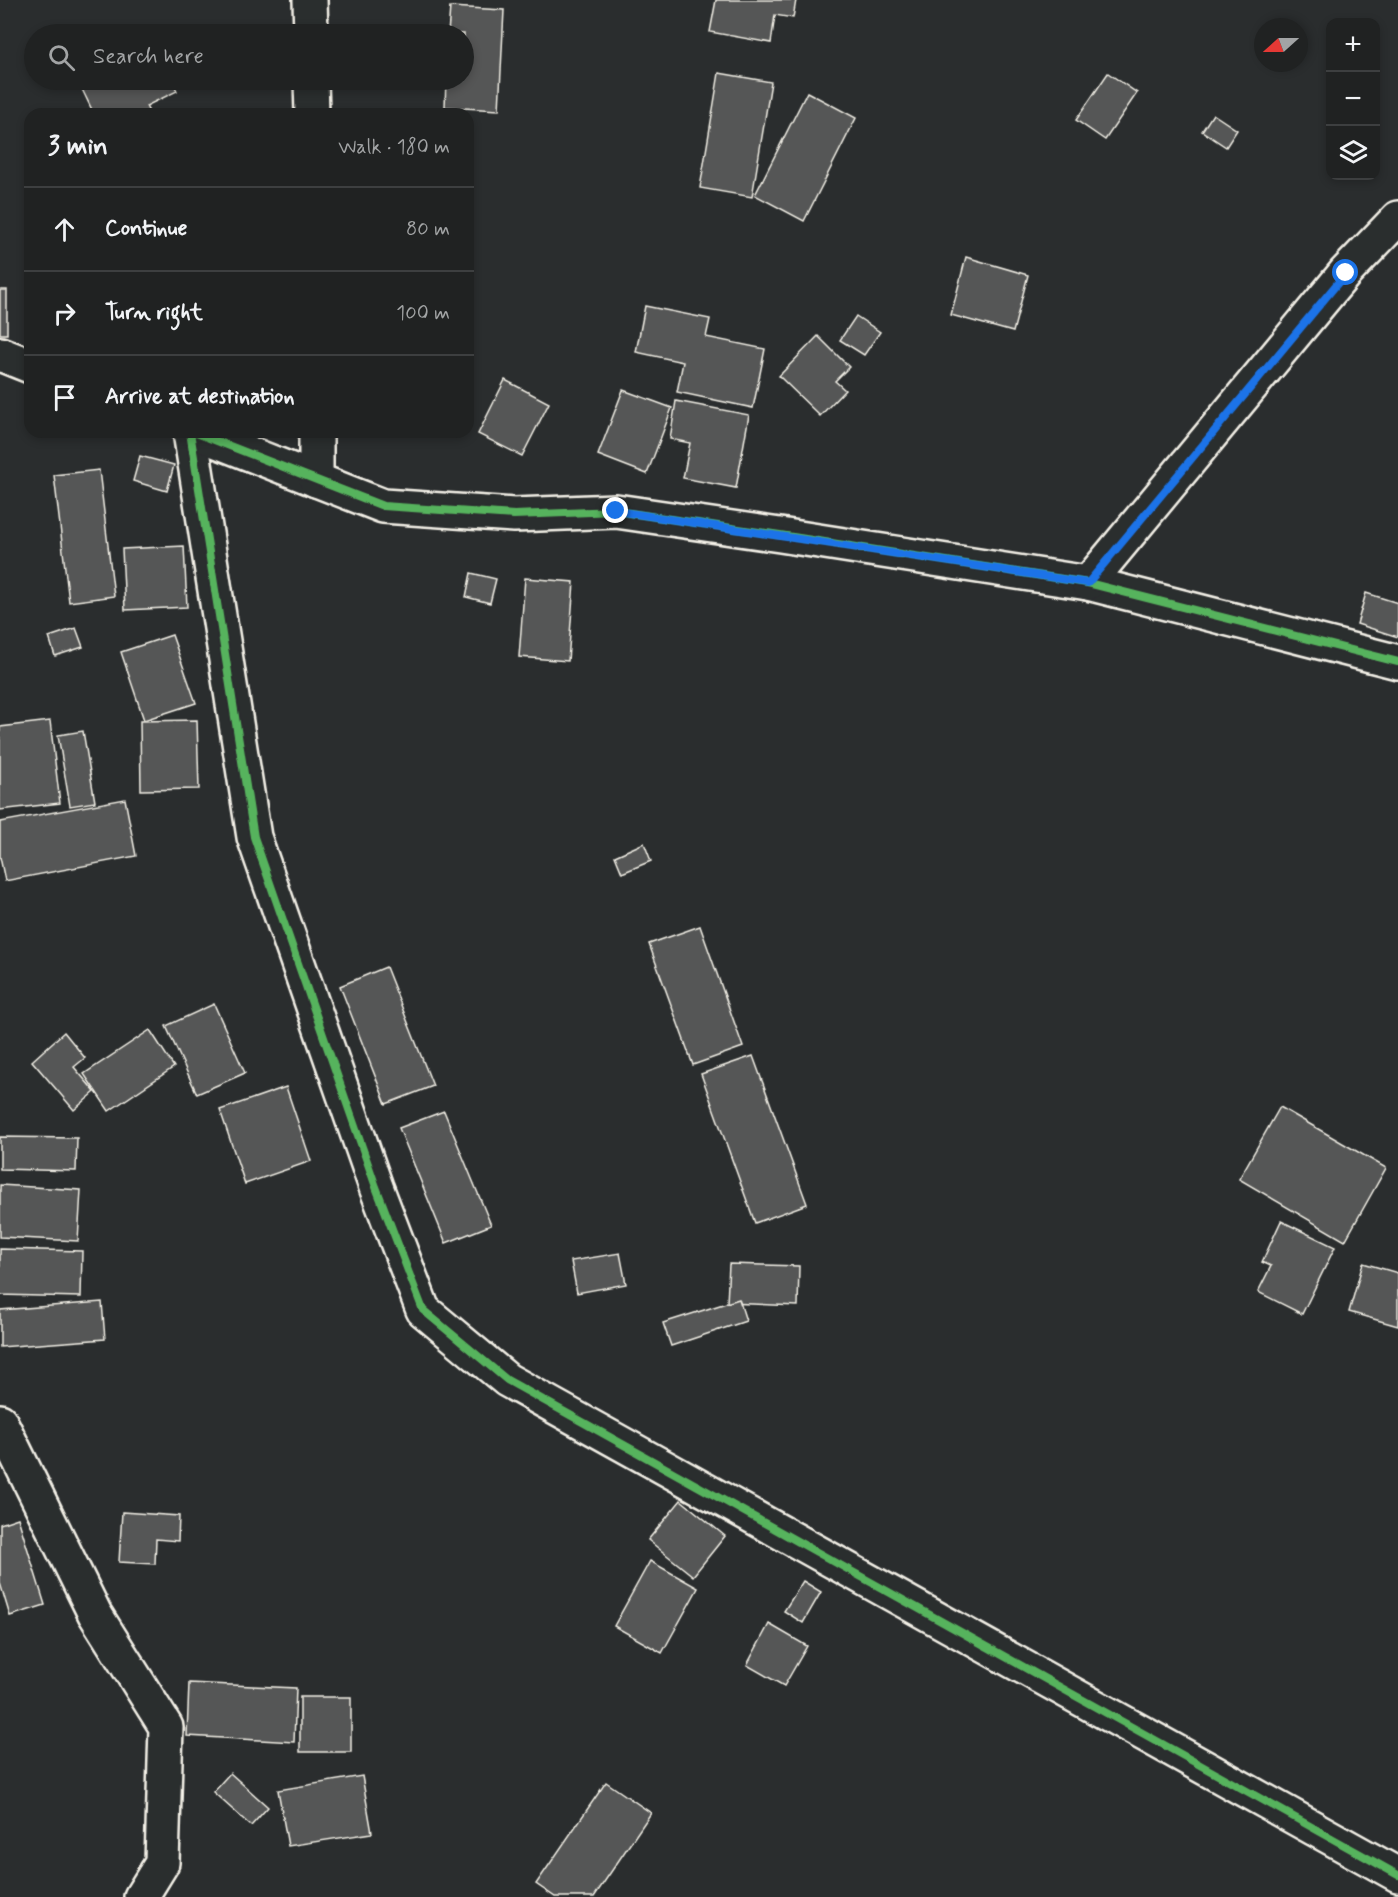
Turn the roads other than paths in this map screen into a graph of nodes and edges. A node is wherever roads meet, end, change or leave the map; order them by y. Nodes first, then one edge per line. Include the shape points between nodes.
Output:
1 (310, 0) edge
2 (311, 24) edge
3 (311, 90) edge
4 (312, 108) edge
5 (1398, 218) edge
6 (0, 354) edge
7 (24, 364) edge
8 (193, 438) edge
9 (208, 438) edge
10 (316, 438) edge
11 (316, 480) junction
12 (1088, 583) junction
13 (1398, 662) edge
14 (0, 1421) edge
15 (1398, 1875) edge
16 (141, 1897) edge

1 - 2 street
3 - 4 street
5 - 12 street via 1338,282
6 - 7 street
8 - 15 street via 254,837 423,1310 507,1380
9 - 11 street
10 - 11 street
11 - 12 street via 383,506 514,515 616,511
12 - 13 street
14 - 16 street via 95,1614 166,1727 162,1863

